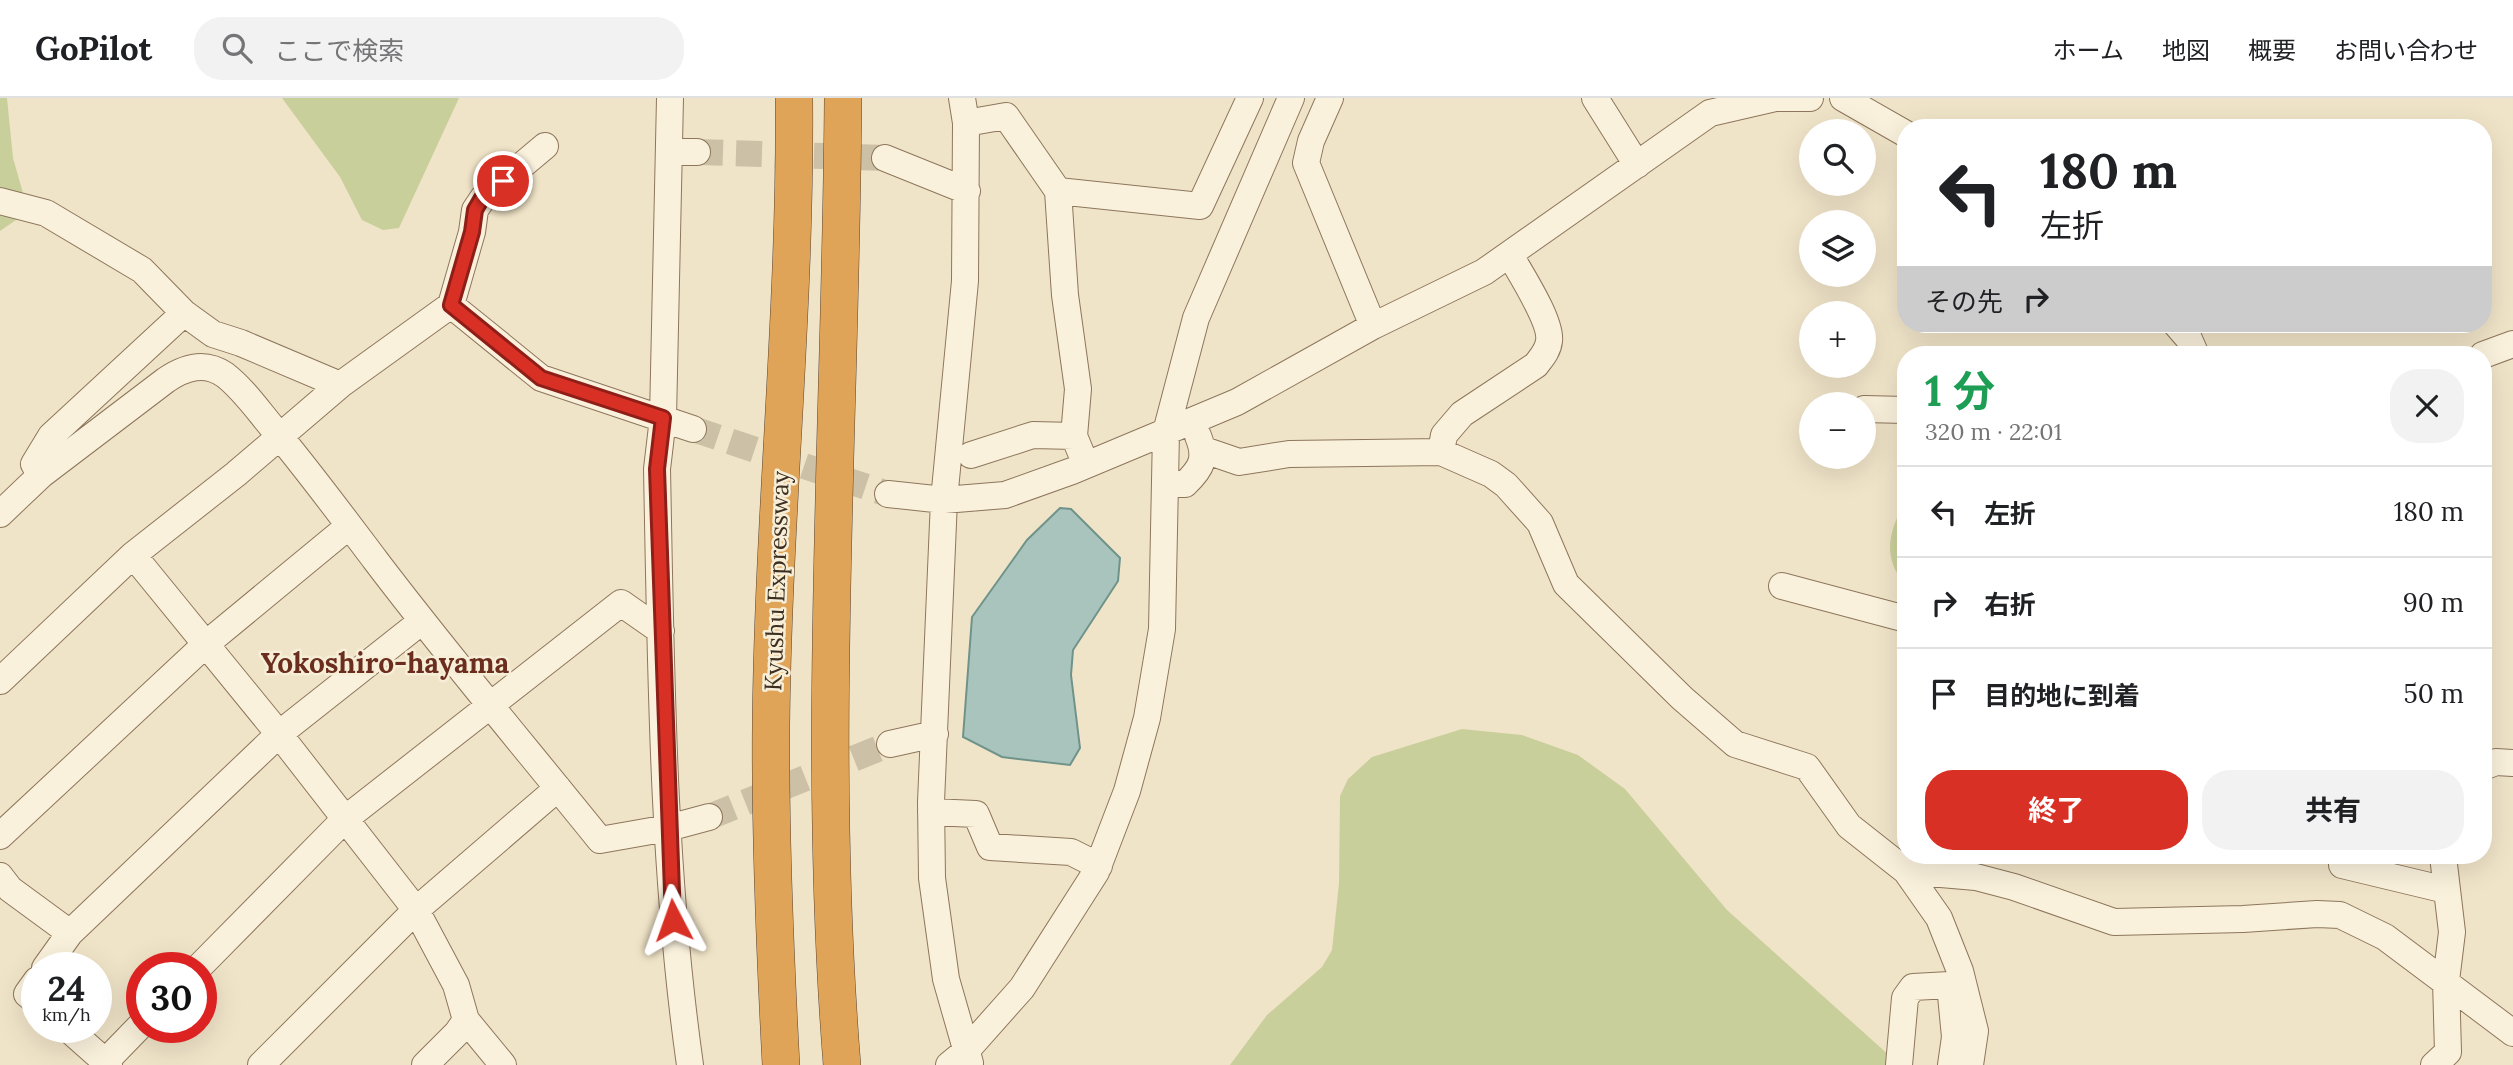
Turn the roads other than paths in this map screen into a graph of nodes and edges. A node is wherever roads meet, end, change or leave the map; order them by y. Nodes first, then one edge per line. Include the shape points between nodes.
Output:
1 (670, 98) edge
2 (794, 98) edge
3 (843, 98) edge
4 (1291, 98) edge
5 (1330, 98) edge
6 (1595, 98) edge
7 (1771, 98) edge
8 (1810, 98) edge
9 (1843, 98) edge
10 (1247, 104) edge
11 (964, 110) edge
12 (1278, 126) junction
13 (1897, 129) edge
14 (1311, 141) junction
15 (545, 146) dead end
16 (668, 152) junction
17 (697, 152) tunnel mouth
18 (885, 158) tunnel mouth
19 (1637, 165) junction
20 (967, 191) junction
21 (1058, 191) junction
22 (0, 201) edge
23 (1510, 255) junction
24 (451, 305) junction
25 (184, 313) junction
26 (1373, 326) junction
27 (2513, 344) edge
28 (2492, 352) edge
29 (340, 385) junction
30 (1876, 409) edge
31 (1897, 410) edge
32 (663, 418) junction
33 (1191, 421) junction
34 (693, 429) tunnel mouth
35 (1166, 432) junction
36 (1074, 436) junction
37 (280, 437) junction
38 (1204, 450) junction
39 (1441, 452) junction
40 (971, 455) dead end
41 (1086, 465) junction
42 (41, 475) junction
43 (1165, 484) junction
44 (888, 494) tunnel mouth
45 (944, 500) junction
46 (0, 514) edge
47 (349, 526) junction
48 (133, 555) junction
49 (1782, 586) dead end
50 (1897, 617) edge
51 (422, 621) junction
52 (661, 631) junction
53 (206, 644) junction
54 (0, 681) edge
55 (489, 704) junction
56 (279, 734) junction
57 (935, 734) junction
58 (890, 744) tunnel mouth
59 (2513, 763) edge
60 (2492, 764) edge
61 (558, 788) junction
62 (931, 812) junction
63 (709, 817) tunnel mouth
64 (345, 818) junction
65 (668, 828) junction
66 (0, 836) edge
67 (1897, 863) edge
68 (1898, 864) edge
69 (2342, 864) edge
70 (2444, 864) edge
71 (1099, 866) junction
72 (1942, 866) edge
73 (1906, 870) junction
74 (0, 876) edge
75 (2446, 890) junction
76 (416, 910) junction
77 (70, 933) junction
78 (56, 952) edge
79 (214, 952) edge
80 (2446, 981) junction
81 (467, 1020) junction
82 (2513, 1032) edge
83 (126, 1042) edge
84 (84, 1043) edge
85 (841, 1054) edge
86 (962, 1060) edge
87 (107, 1063) edge
88 (261, 1065) edge
89 (425, 1065) edge
90 (503, 1065) edge
91 (690, 1065) edge
92 (781, 1065) edge
93 (1899, 1065) edge
94 (1951, 1065) edge
95 (1970, 1065) edge
96 (2434, 1065) edge

1 - 16 street
2 - 92 highway, Kyushu Expressway via 795,195 771,726 773,917
3 - 85 highway via 831,706
4 - 12 street
5 - 14 street
6 - 19 street
7 - 8 street
7 - 19 street via 1710,113
9 - 13 street
10 - 12 street
10 - 21 street via 1200,206
11 - 20 street
11 - 21 street via 1006,116
12 - 14 street
12 - 35 street via 1196,318
14 - 26 street via 1306,163
15 - 24 street via 482,198
16 - 17 street
16 - 32 street
18 - 20 street
19 - 23 street
20 - 45 street via 965,281
21 - 36 street via 1065,295 1079,389
22 - 25 street via 46,213 142,270
23 - 26 street via 1485,272
23 - 39 street via 1550,339 1536,366 1462,414 1444,435
24 - 29 street
24 - 32 street via 541,378
25 - 29 street via 213,334
25 - 42 street via 51,436 34,464
26 - 33 street via 1237,402
27 - 28 street
29 - 37 street
30 - 31 street
32 - 34 street
32 - 52 street via 657,469
33 - 35 street
33 - 38 street
35 - 41 street
35 - 43 street
36 - 40 street via 1033,435
36 - 41 street
37 - 42 street via 225,375 196,366 180,370
37 - 47 street
37 - 48 street
38 - 39 street via 1239,462 1289,454
38 - 43 street via 1202,468 1185,484
39 - 67 street via 1506,485 1540,523 1566,584 1682,698 1735,744 1807,767 1849,825
41 - 45 street via 1005,495
42 - 46 street
43 - 71 street via 1161,629 1147,718
44 - 45 street
45 - 57 street
47 - 51 street
47 - 53 street
48 - 53 street
48 - 54 street
49 - 50 street
51 - 55 street
51 - 56 street
52 - 55 street via 621,603
52 - 65 street
53 - 56 street
53 - 66 street
55 - 61 street
55 - 64 street
56 - 64 street
56 - 77 street
57 - 58 street
57 - 62 street
59 - 60 street
61 - 65 street via 600,840
61 - 76 street
62 - 71 street via 976,814 990,847 1071,852
62 - 86 street via 932,878
63 - 65 street
64 - 76 street
64 - 79 street
65 - 91 street via 677,975
68 - 73 street
69 - 75 street
70 - 75 street
71 - 86 street via 1022,988
72 - 73 street
72 - 80 street via 2114,922 2340,915 2385,937
73 - 95 street via 1939,918 1960,971 1975,1031
74 - 77 street via 10,889
75 - 80 street via 2452,932
76 - 81 street via 456,985
76 - 88 street
77 - 78 street
80 - 82 street
80 - 96 street via 2448,1052
81 - 89 street
81 - 90 street
83 - 87 street
84 - 87 street
93 - 94 street via 1905,998 1913,987 1950,985 1955,1037

